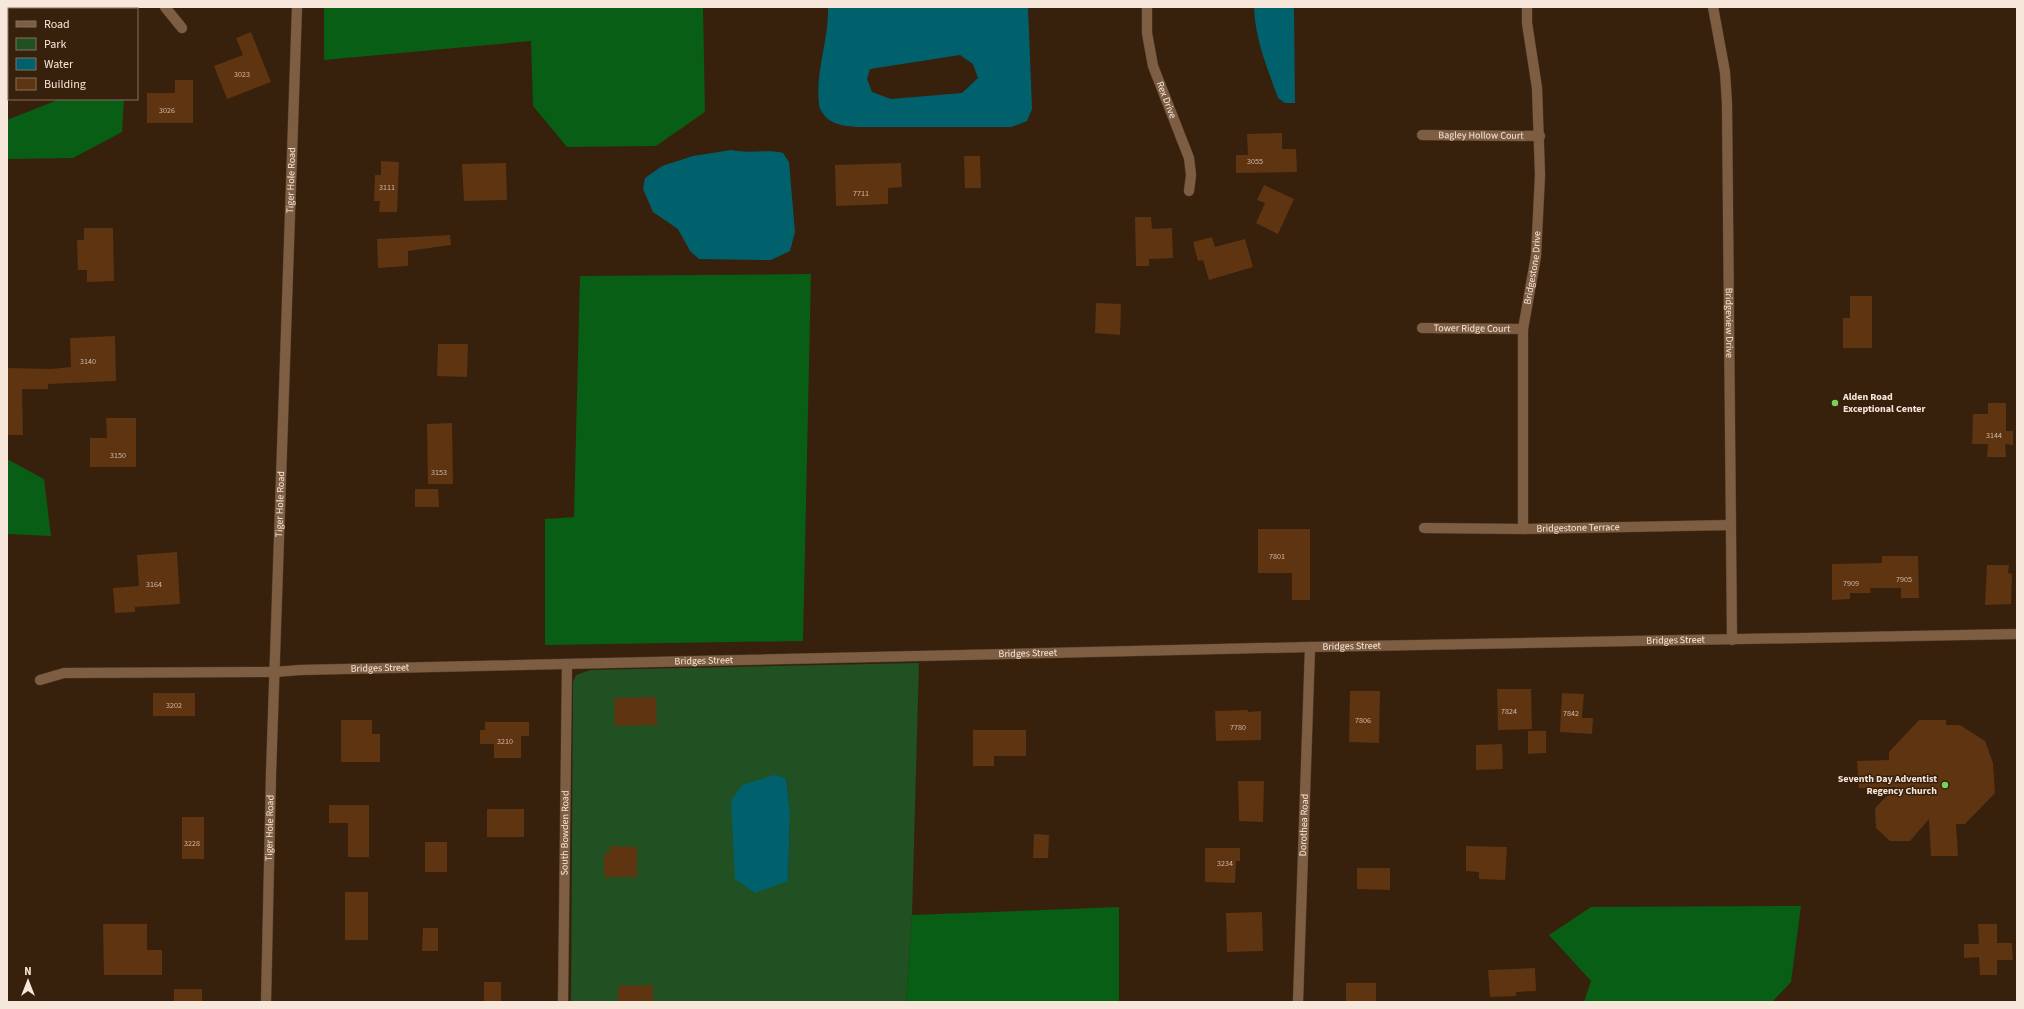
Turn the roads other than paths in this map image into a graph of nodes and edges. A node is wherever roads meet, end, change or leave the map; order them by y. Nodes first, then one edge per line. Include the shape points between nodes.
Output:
1 (165, 7) edge
2 (297, 7) edge
3 (1147, 7) edge
4 (1527, 7) edge
5 (1713, 7) edge
6 (182, 28) dead end
7 (1422, 135) dead end
8 (1540, 136) junction
9 (1189, 191) dead end
10 (1422, 328) dead end
11 (1523, 329) junction
12 (1731, 525) junction
13 (1424, 528) dead end
14 (1523, 529) junction
15 (2017, 634) edge
16 (1732, 640) junction
17 (1310, 647) junction
18 (567, 664) junction
19 (275, 672) junction
20 (40, 680) dead end
21 (266, 1002) edge
22 (563, 1002) edge
23 (1298, 1002) edge

1 - 6 street
2 - 19 street, Tiger Hole Road
3 - 9 street, Rex Drive via 1147,33 1152,66 1189,158
4 - 8 street, Bridgestone Drive
5 - 12 street, Bridgeview Drive via 1725,72 1727,104
7 - 8 street, Bagley Hollow Court
8 - 11 street, Bridgestone Drive via 1536,256
10 - 11 street, Tower Ridge Court
11 - 14 street, Bridgestone Drive
12 - 14 street, Bridgestone Terrace
12 - 16 street, Bridgeview Drive
13 - 14 street, Bridgestone Terrace
15 - 16 street, Bridges Street
16 - 17 street, Bridges Street
17 - 18 street, Bridges Street
17 - 23 street, Dorothea Road
18 - 19 street, Bridges Street
18 - 22 street, South Bowden Road
19 - 20 street, Bridges Street via 64,673
19 - 21 street, Tiger Hole Road

